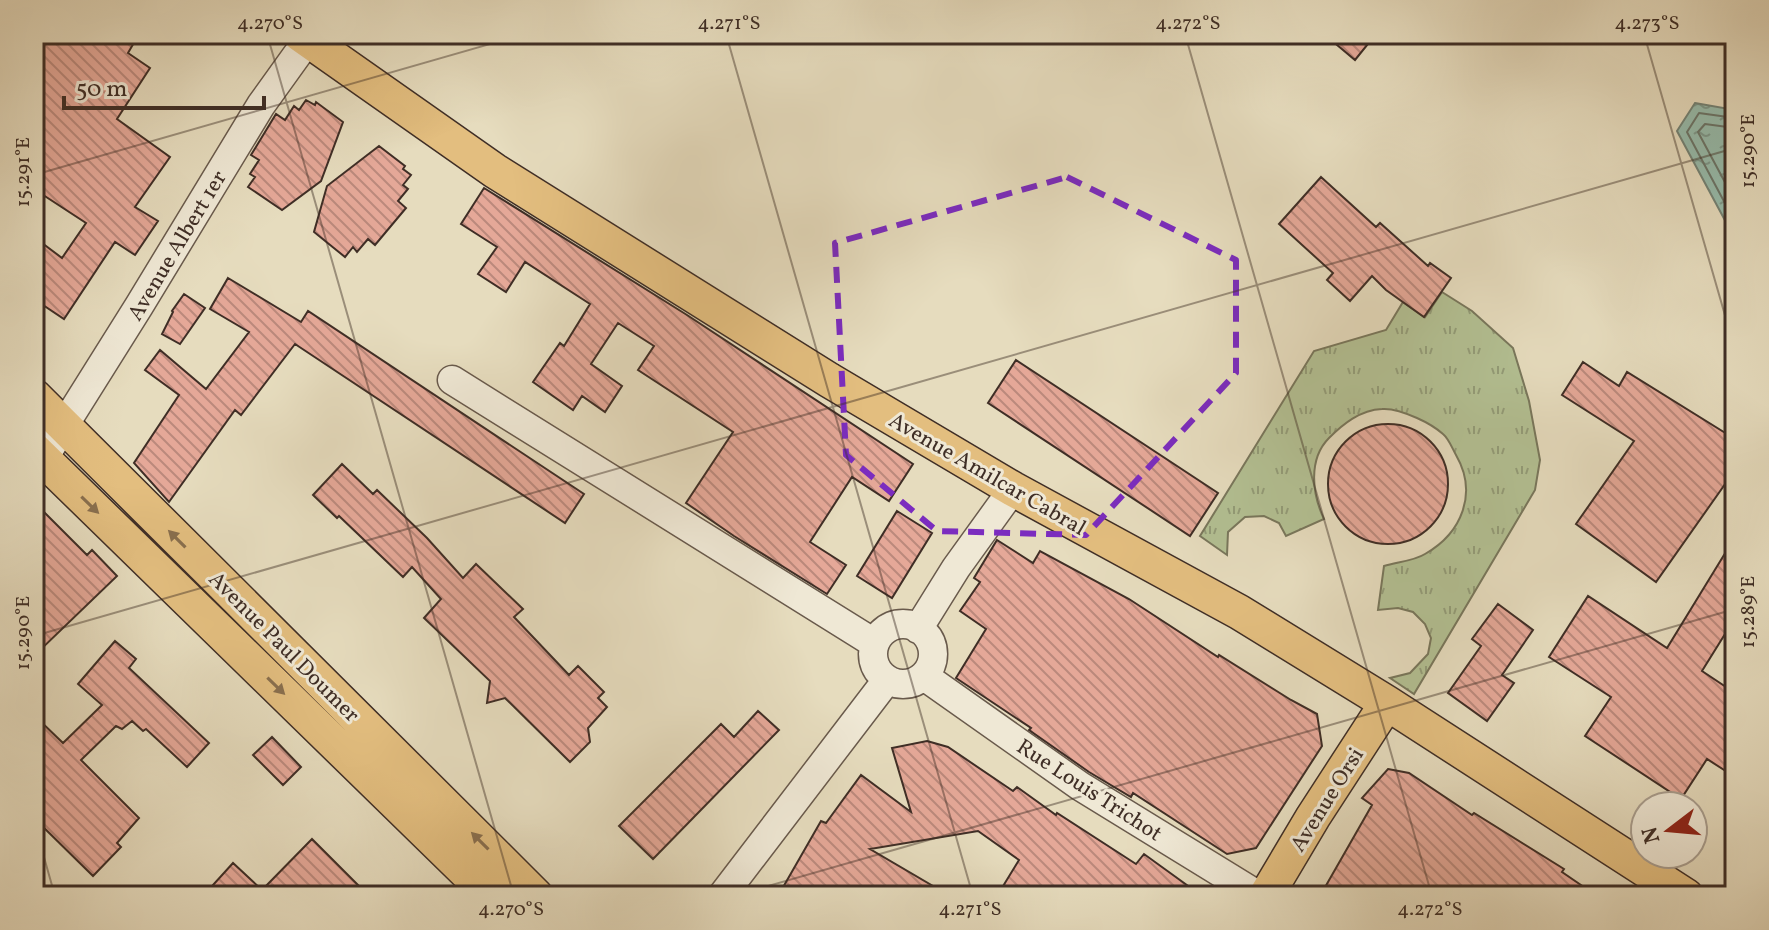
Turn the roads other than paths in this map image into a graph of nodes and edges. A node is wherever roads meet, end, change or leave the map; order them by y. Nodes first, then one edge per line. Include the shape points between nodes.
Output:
1 (307, 36) edge
2 (452, 380) dead end
3 (34, 396) edge
4 (64, 426) junction
5 (38, 454) edge
6 (1013, 489) junction
7 (918, 629) junction
8 (874, 643) junction
9 (924, 676) junction
10 (887, 680) junction
11 (1387, 703) junction
12 (399, 783) junction
13 (491, 896) edge
14 (536, 896) edge
15 (722, 896) edge
16 (1259, 896) edge
17 (1266, 896) edge
18 (1686, 896) edge

1 - 4 street, Avenue Albert 1er
1 - 6 main road, Avenue Amilcar Cabral via 495,171
2 - 8 street
3 - 4 main road, Avenue Paul Doumer
4 - 5 street, Avenue Albert 1er
12 -> 4 main road, Avenue Paul Doumer
5 -> 12 main road, Avenue Paul Doumer
6 - 7 street
6 - 11 main road, Avenue Amilcar Cabral via 1239,612
7 - 8 street via 890,626
7 - 9 street via 933,654
8 - 10 street via 875,667
9 - 10 street via 903,685
9 - 16 street, Rue Louis Trichot via 1080,786
10 - 15 street
11 - 17 main road, Avenue Orsi
11 - 18 main road, Avenue Amilcar Cabral
12 - 13 main road, Avenue Paul Doumer
14 -> 12 main road, Avenue Paul Doumer

